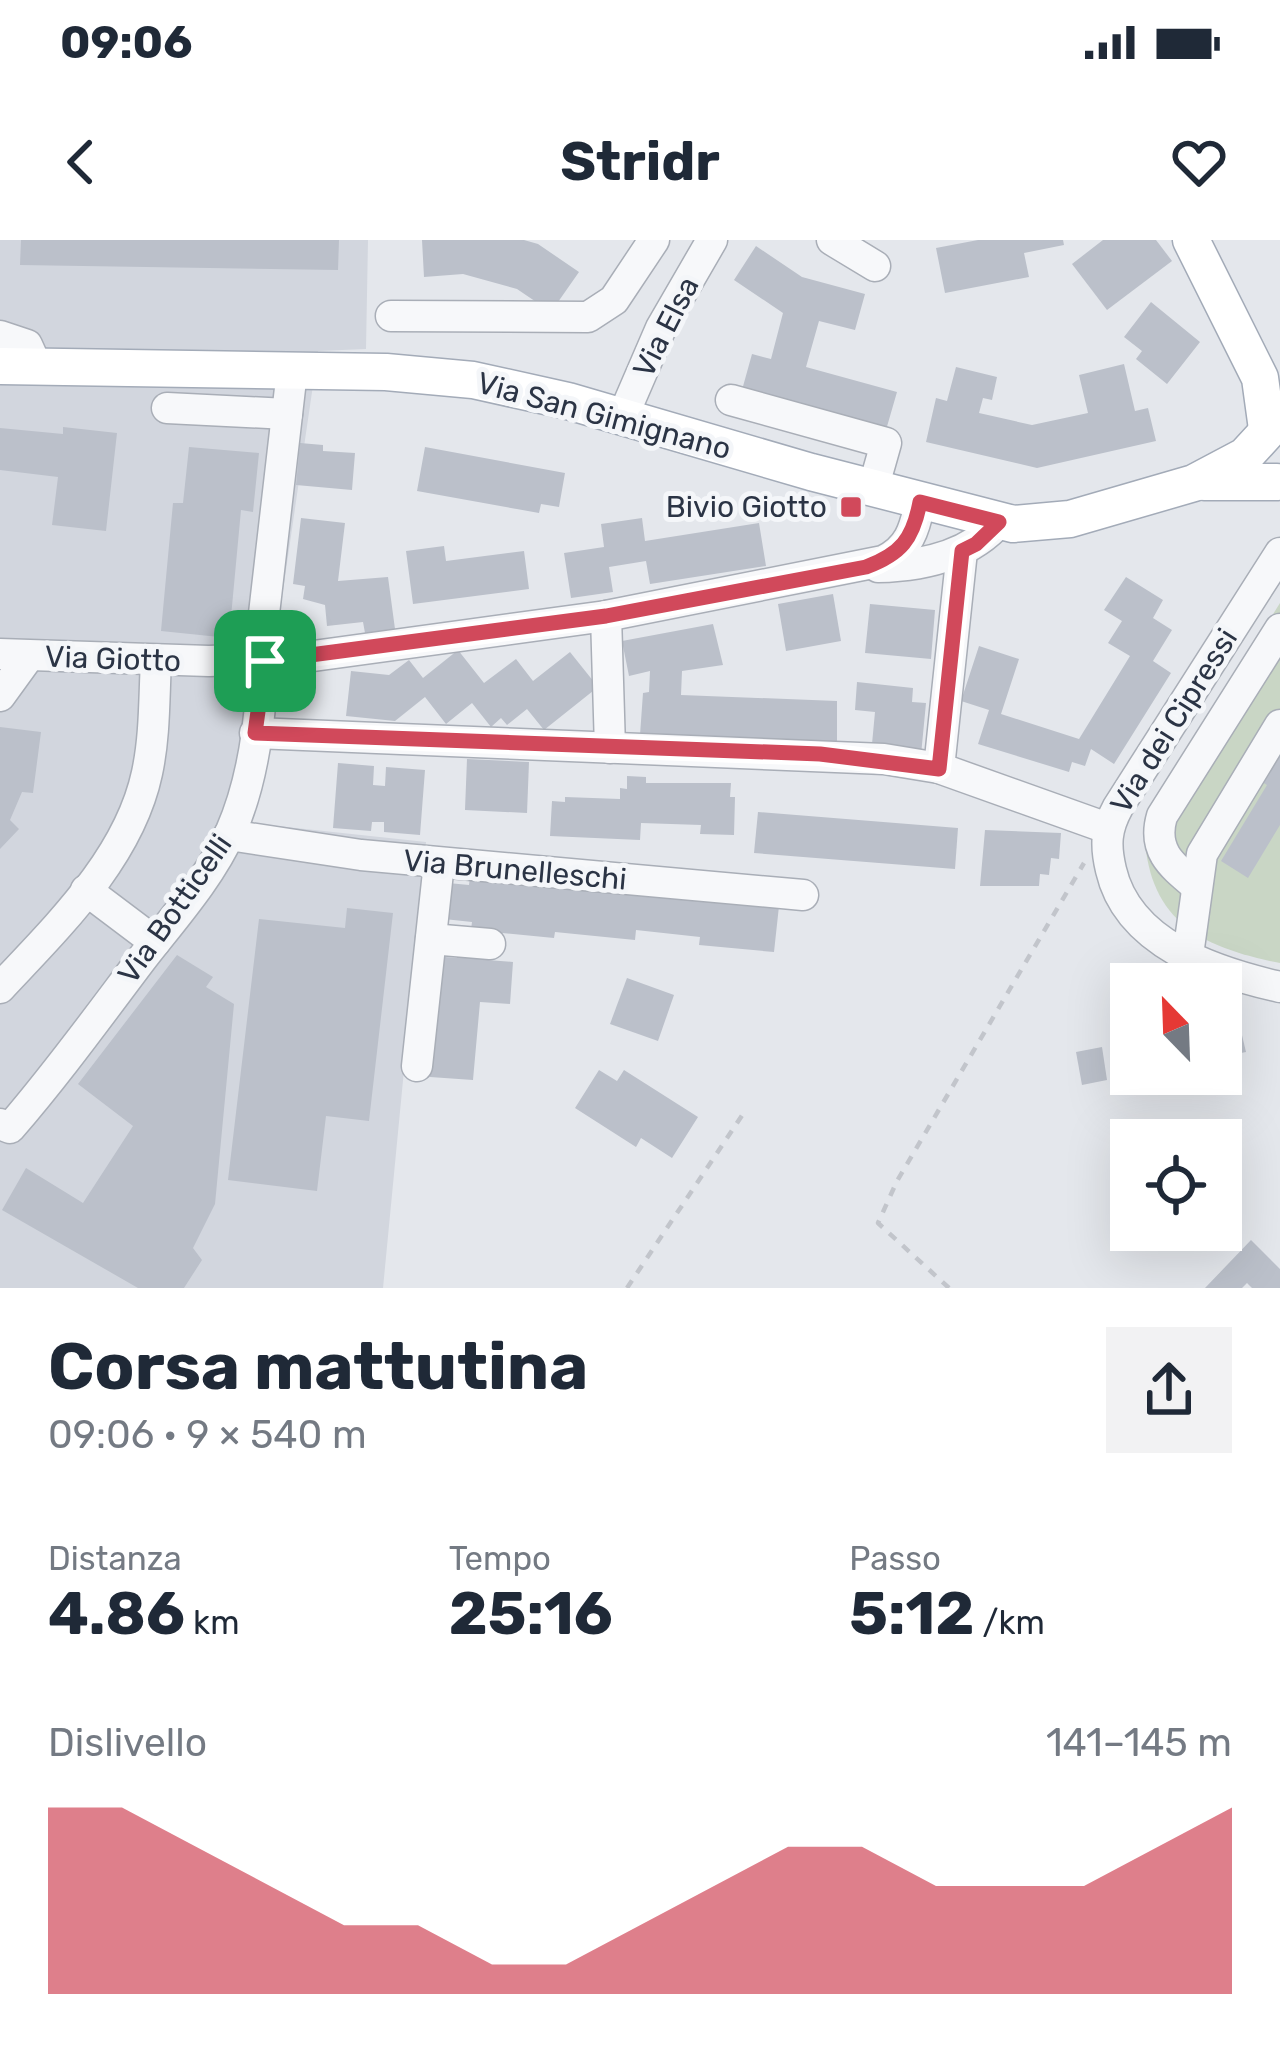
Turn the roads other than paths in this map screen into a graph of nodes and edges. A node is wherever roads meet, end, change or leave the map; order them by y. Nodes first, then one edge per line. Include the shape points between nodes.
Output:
1 (712, 240) edge
2 (832, 240) edge
3 (1191, 240) edge
4 (646, 252) edge
5 (875, 266) dead end
6 (682, 290) junction
7 (391, 316) dead end
8 (0, 336) edge
9 (0, 366) edge
10 (38, 367) junction
11 (292, 370) junction
12 (1270, 386) edge
13 (731, 400) dead end
14 (166, 407) dead end
15 (287, 414) junction
16 (623, 416) junction
17 (1270, 429) edge
18 (1194, 483) junction
19 (1279, 483) edge
20 (873, 490) junction
21 (920, 502) junction
22 (999, 522) junction
23 (962, 551) junction
24 (1280, 553) edge
25 (866, 567) junction
26 (606, 616) junction
27 (1280, 629) edge
28 (14, 655) edge
29 (156, 660) junction
30 (265, 661) junction
31 (0, 696) edge
32 (1280, 725) edge
33 (255, 733) junction
34 (610, 748) junction
35 (939, 769) junction
36 (1107, 828) junction
37 (229, 835) junction
38 (439, 863) junction
39 (1195, 885) junction
40 (86, 890) junction
41 (802, 896) dead end
42 (431, 939) junction
43 (155, 942) junction
44 (490, 944) dead end
45 (1188, 955) junction
46 (1280, 987) edge
47 (0, 988) edge
48 (417, 1066) dead end
49 (5, 1126) edge

1 - 6 street, Via Elsa
2 - 5 street
3 - 12 main road
4 - 6 street
4 - 7 street via 609,306 582,319
6 - 16 street, Via Elsa
8 - 10 street via 22,341
9 - 10 main road, Via San Gimignano
10 - 11 main road, Via San Gimignano
11 - 15 street, Via Botticelli
11 - 16 main road, Via San Gimignano via 458,378
12 - 17 main road
13 - 20 street via 886,443
14 - 15 street
15 - 30 street, Via Botticelli
16 - 20 main road, Via San Gimignano
17 - 18 main road, Via San Gimignano via 1245,456
17 - 19 main road, Via San Gimignano via 1262,463
18 - 19 main road, Via San Gimignano
18 - 22 main road, Via San Gimignano via 1070,519
20 - 21 main road, Via San Gimignano
21 - 22 main road, Via San Gimignano
21 - 25 street, Via Giotto via 903,548
22 - 23 street, Via Giotto
23 - 25 street, Via Giotto
23 - 35 street
24 - 36 street, Via dei Cipressi
25 - 26 street, Via Giotto
26 - 30 street, Via Giotto
26 - 34 street
27 - 39 street via 1160,824 1164,856
28 - 29 street, Via Giotto
28 - 31 street
29 - 30 street, Via Giotto
29 - 40 street via 145,783 127,829
30 - 33 street, Via Botticelli
32 - 39 street via 1206,844
33 - 34 street
33 - 37 street, Via Botticelli
34 - 35 street via 847,756
35 - 36 street
36 - 45 street via 1125,908
37 - 38 street, Via Brunelleschi
37 - 43 street, Via Botticelli
38 - 41 street, Via Brunelleschi
38 - 42 street
39 - 45 street
40 - 43 street
40 - 47 street
42 - 44 street
42 - 48 street
43 - 49 street, Via Botticelli
45 - 46 street

